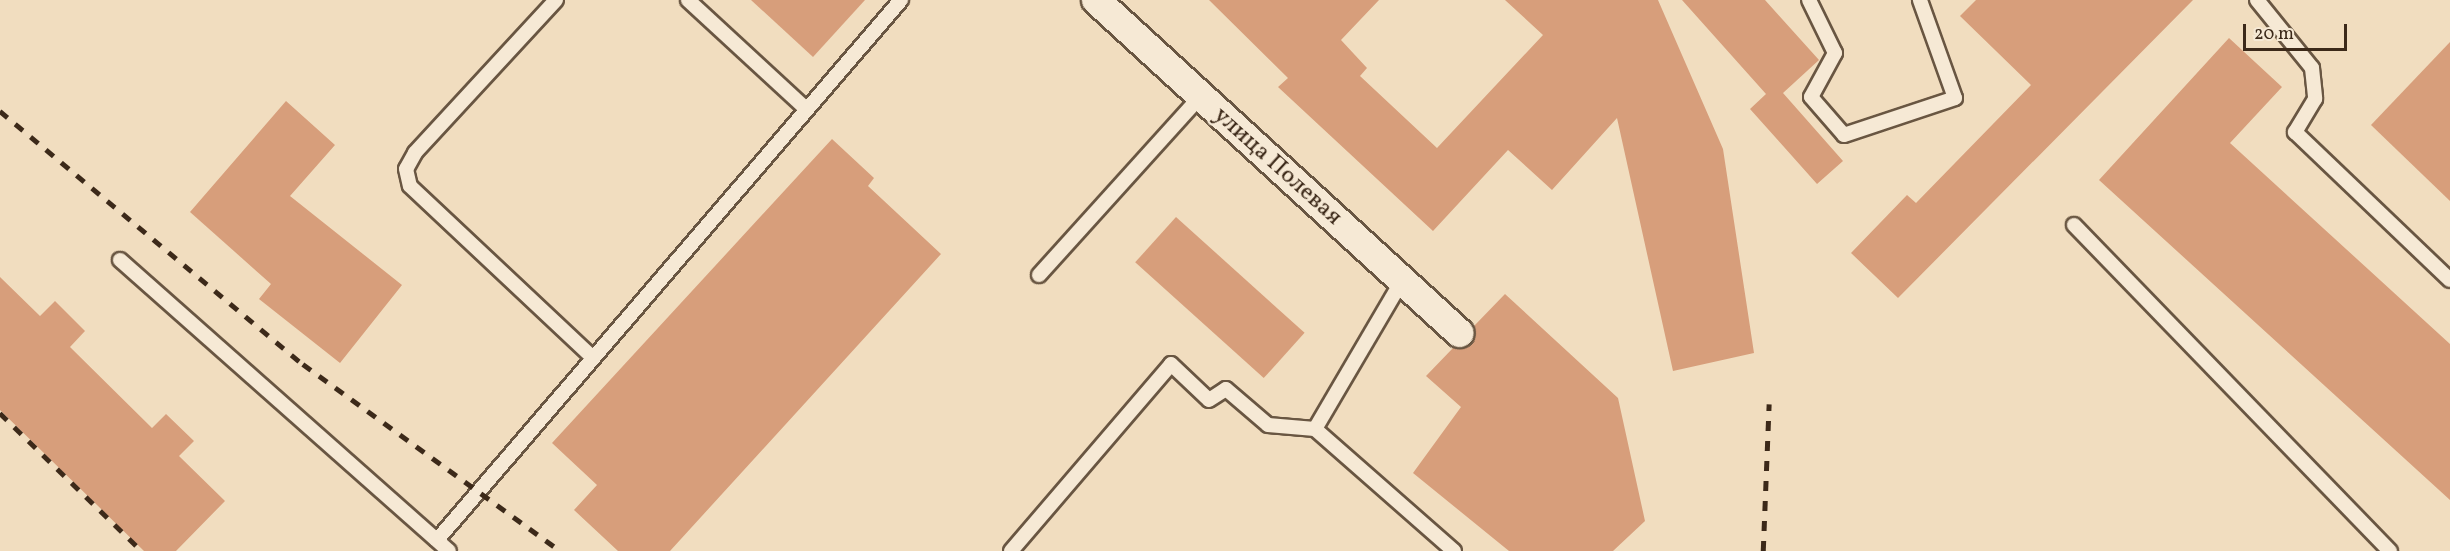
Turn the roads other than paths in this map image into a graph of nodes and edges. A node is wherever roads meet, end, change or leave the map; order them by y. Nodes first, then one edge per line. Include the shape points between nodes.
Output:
1 (556, 0) edge
2 (688, 0) edge
3 (901, 0) edge
4 (1096, 0) edge
5 (1809, 0) edge
6 (1920, 0) edge
7 (2257, 0) edge
8 (1200, 97) junction
9 (806, 109) junction
10 (2074, 225) dead end
11 (120, 260) dead end
12 (1039, 275) dead end
13 (2450, 280) edge
14 (1402, 281) junction
15 (1459, 333) dead end
16 (591, 356) junction
17 (1315, 429) junction
18 (437, 540) junction
19 (449, 551) edge
20 (1011, 551) edge
21 (1454, 551) edge
22 (2390, 551) edge

1 - 16 lane via 415,153 406,169 410,186
2 - 9 lane
3 - 9 lane
4 - 8 street, улица Полевая
5 - 6 lane via 1835,53 1811,97 1844,135 1955,98
7 - 13 lane via 2312,68 2315,99 2295,132
8 - 12 lane
8 - 14 street, улица Полевая
9 - 16 lane
10 - 22 lane
11 - 18 lane
14 - 15 street, улица Полевая
14 - 17 lane
16 - 18 lane
17 - 20 lane via 1268,425 1226,389 1209,399 1172,363
17 - 21 lane
18 - 19 lane

